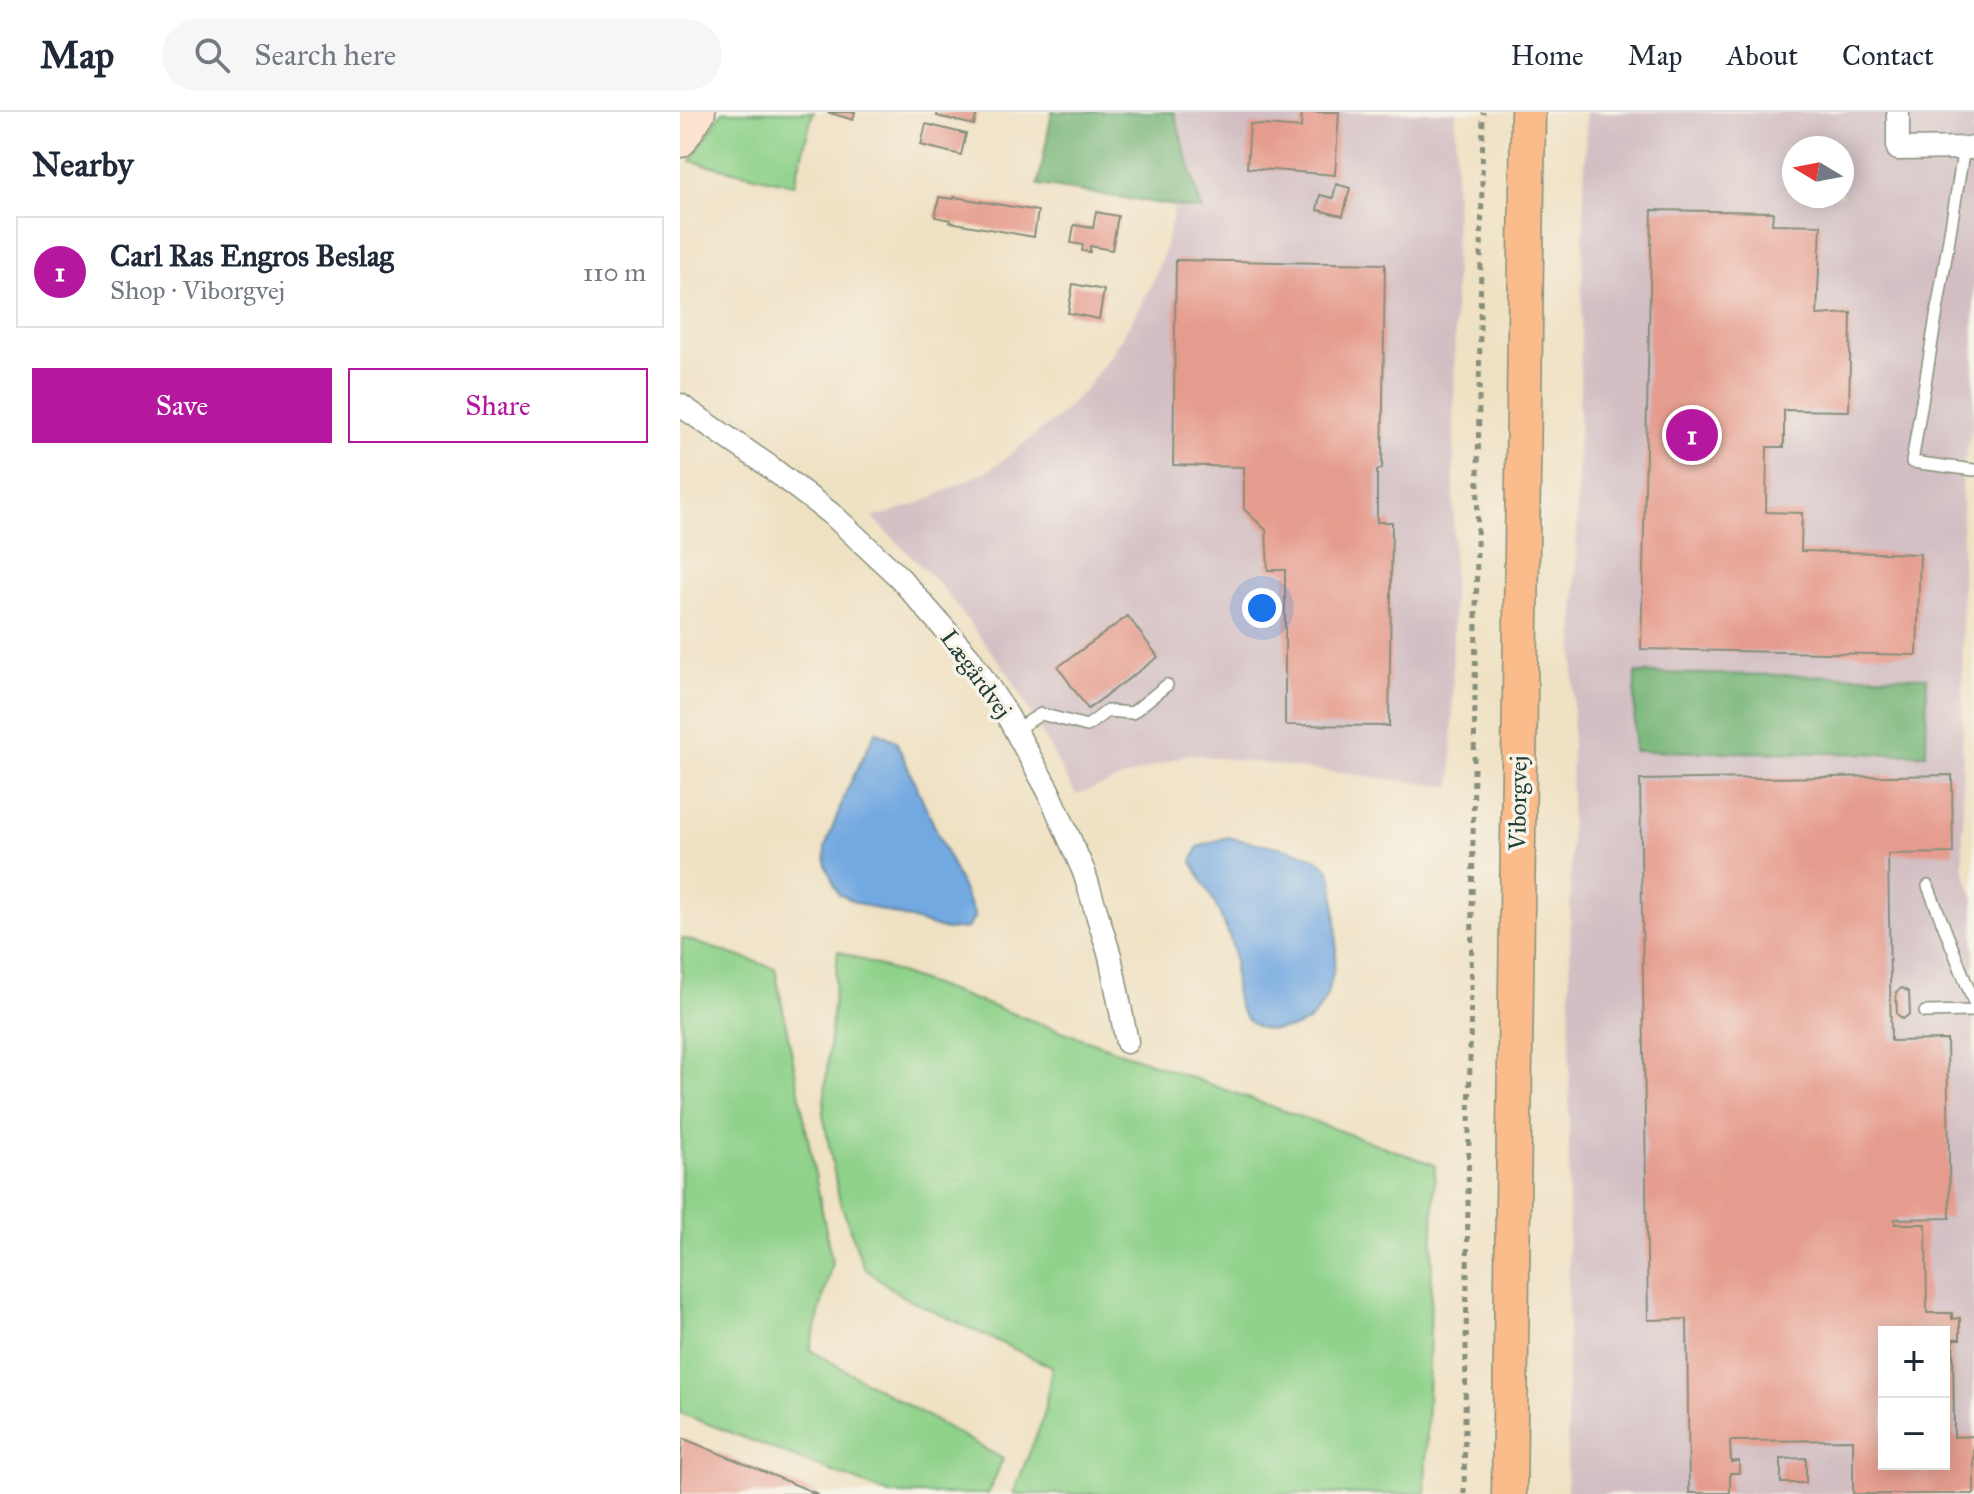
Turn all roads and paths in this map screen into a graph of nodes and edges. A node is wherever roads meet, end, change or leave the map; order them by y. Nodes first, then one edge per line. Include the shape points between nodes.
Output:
1 (699, 112) edge
2 (1483, 112) edge
3 (1528, 112) edge
4 (1898, 112) edge
5 (680, 141) edge
6 (1969, 148) edge
7 (680, 405) edge
8 (1974, 470) edge
9 (1167, 685) dead end
10 (1015, 730) junction
11 (1928, 886) dead end
12 (1974, 1003) edge
13 (1974, 1011) edge
14 (1925, 1012) dead end
15 (1127, 1042) dead end
16 (1464, 1494) edge
17 (1509, 1494) edge

1 - 5 street
2 - 16 path
3 - 17 main road, Viborgvej
4 - 6 street via 1898,149
6 - 8 lane via 1912,462
7 - 10 street, Lægårdvej via 835,517 899,577 969,657
9 - 10 lane via 1132,713 1107,711 1087,726 1041,714
10 - 15 street, Lægårdvej via 1084,872 1110,956
11 - 12 lane
13 - 14 lane

